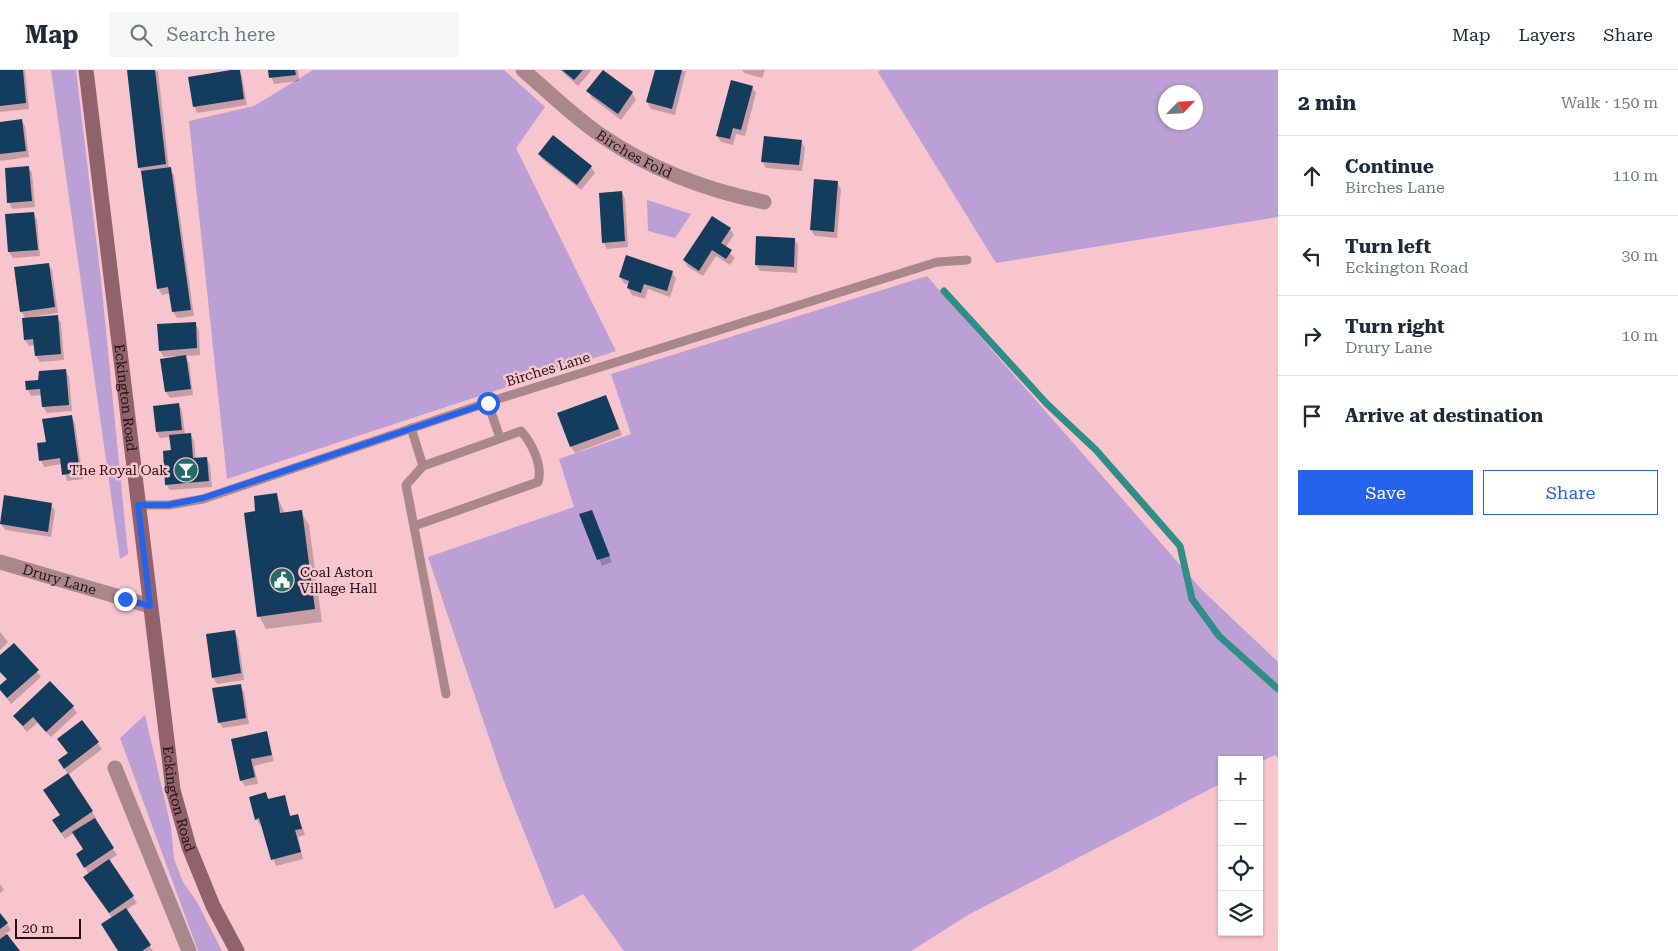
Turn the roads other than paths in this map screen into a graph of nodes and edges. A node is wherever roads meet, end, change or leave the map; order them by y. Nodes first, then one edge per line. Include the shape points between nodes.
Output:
1 (86, 70) edge
2 (523, 70) edge
3 (764, 202) dead end
4 (967, 260) dead end
5 (488, 403) junction
6 (411, 428) junction
7 (500, 438) junction
8 (422, 466) junction
9 (138, 505) junction
10 (414, 526) junction
11 (0, 562) edge
12 (150, 606) junction
13 (446, 694) dead end
14 (115, 768) dead end
15 (189, 951) edge
16 (237, 951) edge

1 - 9 main road, Eckington Road
2 - 3 street, Birches Fold via 601,135 636,157 676,177
4 - 5 lane, Birches Lane via 937,262
5 - 6 lane, Birches Lane
5 - 7 lane
6 - 8 lane
6 - 9 lane, Birches Lane via 203,498 168,505
7 - 8 lane
7 - 10 lane via 521,431 529,440 540,474 538,482
8 - 10 lane via 406,484
9 - 12 main road, Eckington Road
10 - 13 lane
11 - 12 street, Drury Lane
12 - 16 main road, Eckington Road via 173,790 189,846 213,906
14 - 15 street

